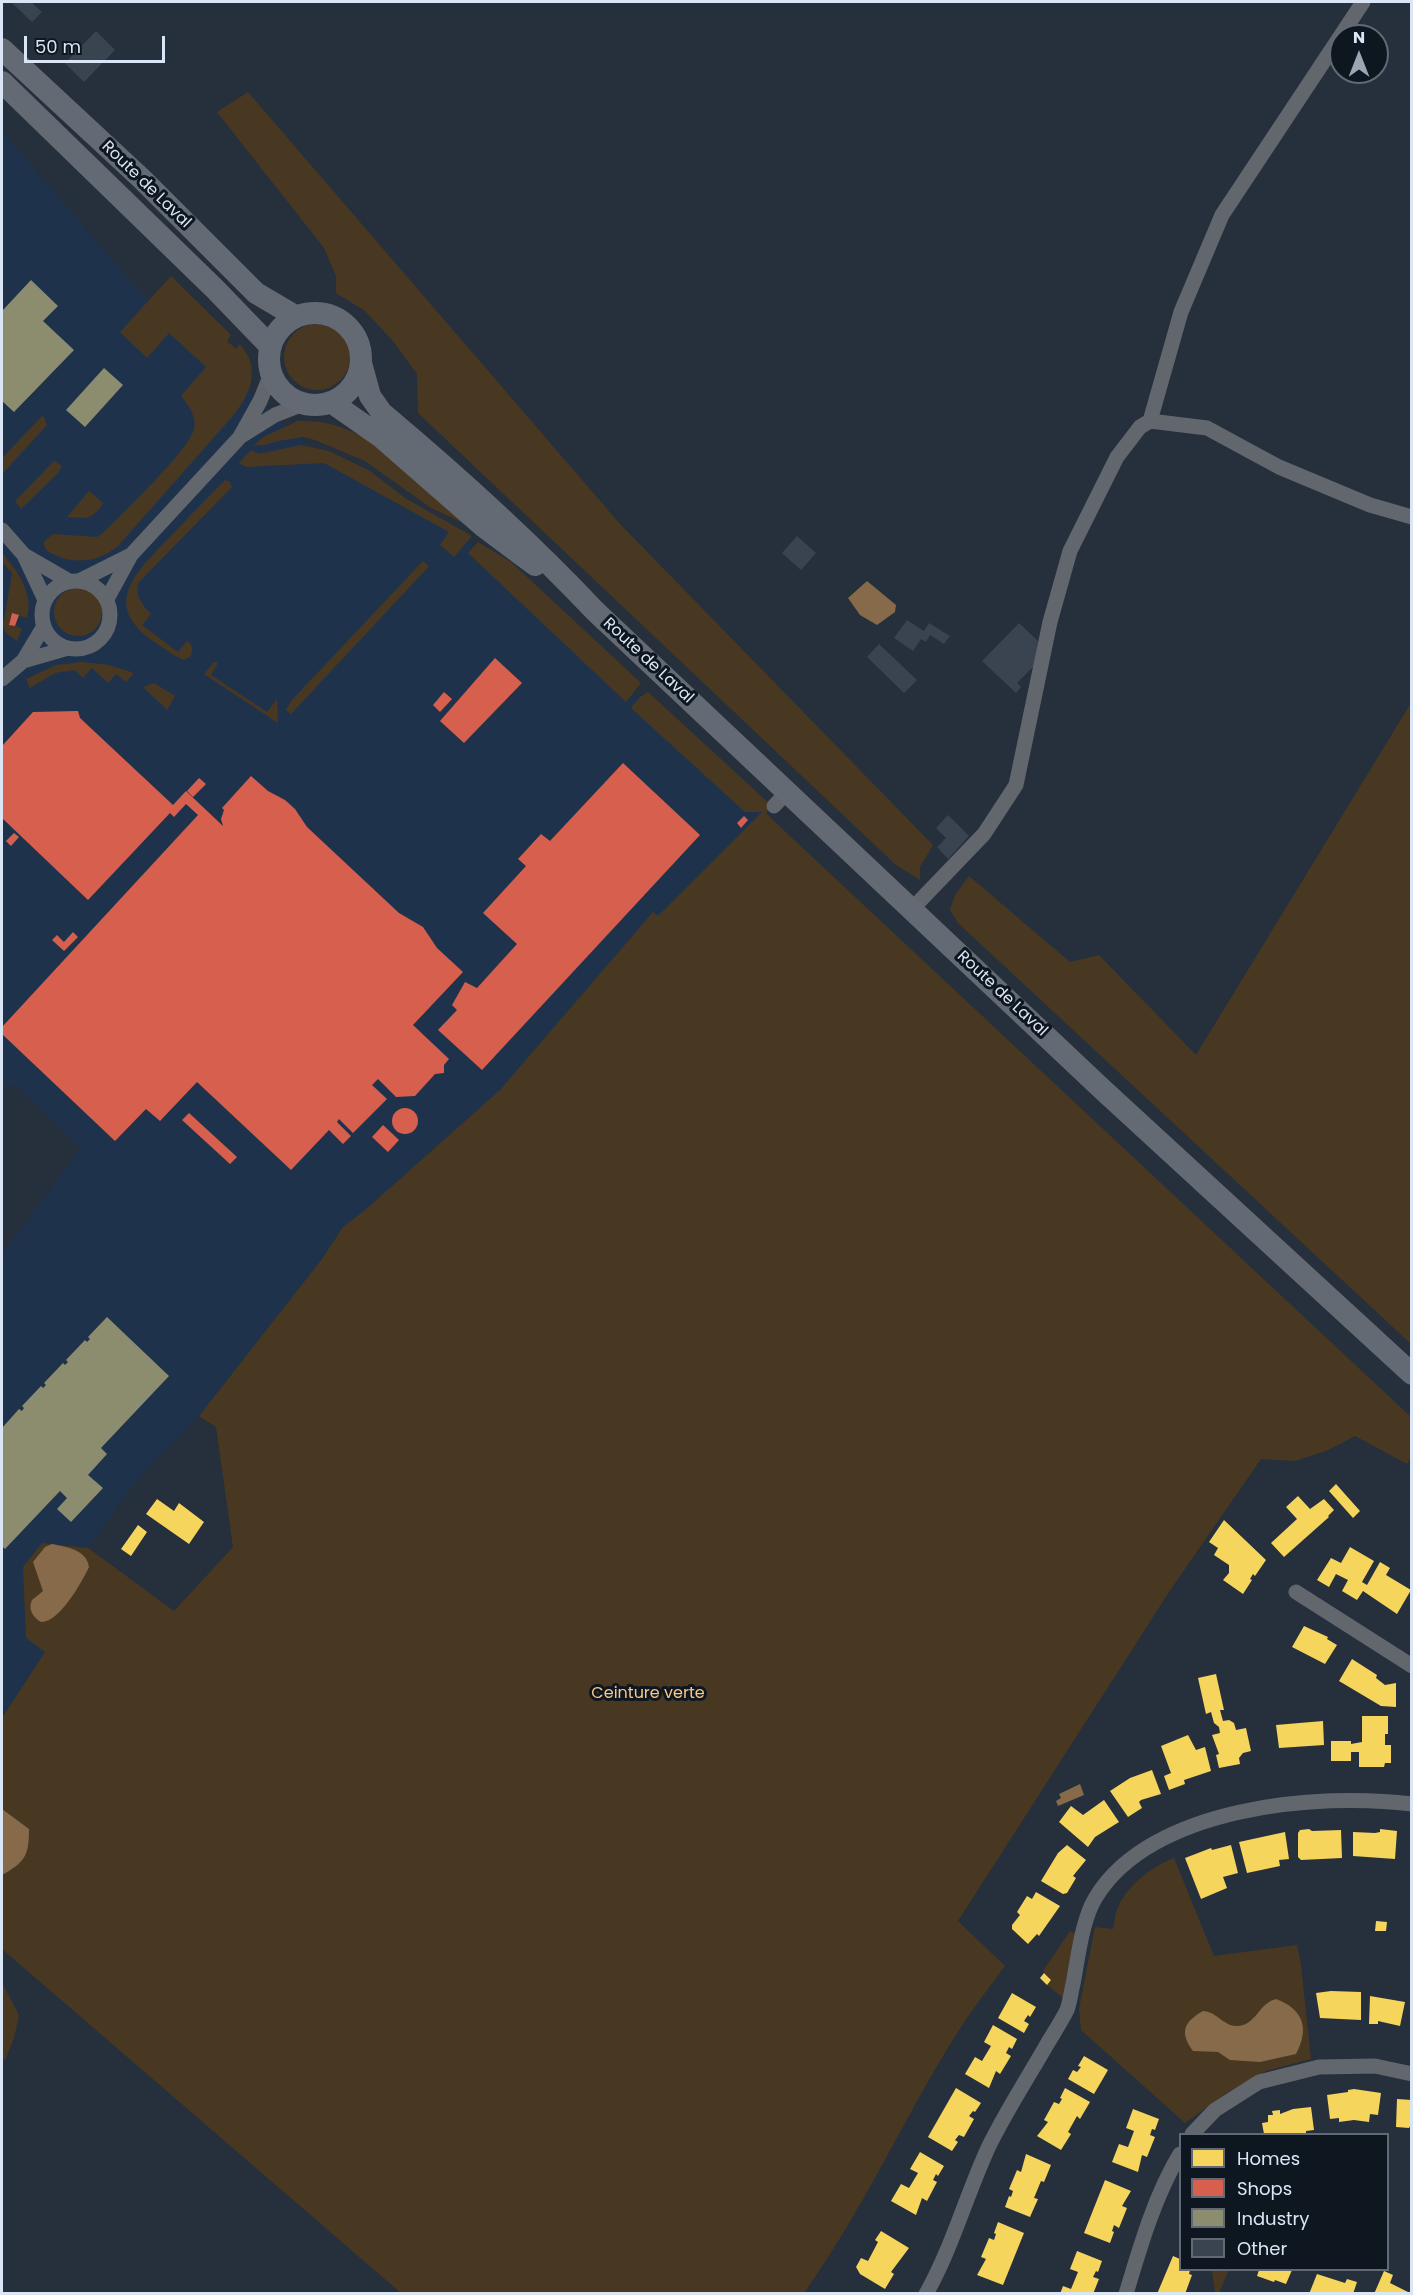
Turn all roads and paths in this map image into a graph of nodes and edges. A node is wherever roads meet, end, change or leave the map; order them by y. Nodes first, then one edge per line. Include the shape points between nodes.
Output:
1 (1363, 2) edge
2 (2, 48) edge
3 (2, 82) edge
4 (295, 316) junction
5 (270, 346) junction
6 (362, 363) junction
7 (271, 374) junction
8 (331, 402) junction
9 (303, 404) junction
10 (1150, 421) junction
11 (240, 437) junction
12 (1412, 517) edge
13 (2, 530) edge
14 (24, 555) junction
15 (131, 555) junction
16 (74, 581) junction
17 (107, 599) junction
18 (45, 600) junction
19 (595, 611) junction
20 (44, 626) junction
21 (68, 648) junction
22 (23, 661) junction
23 (2, 680) edge
24 (912, 909) junction
25 (1412, 1374) edge
26 (1296, 1592) dead end
27 (1412, 1666) edge
28 (1412, 1804) edge
29 (1412, 2074) edge
30 (1193, 2133) edge
31 (1179, 2156) edge
32 (926, 2294) edge
33 (1126, 2294) edge

1 - 10 street via 1222,215 1181,312
2 - 4 main road, Route de Laval via 256,293
3 - 5 main road, Route de Laval
4 - 5 main road via 280,327
4 - 6 main road via 317,312 345,323 361,349
5 - 7 main road
6 - 8 main road via 349,390
6 - 19 main road, Route de Laval via 370,396 382,413 497,512
7 - 9 main road via 280,391
7 - 11 street
8 - 9 main road
8 - 19 main road, Route de Laval via 381,437 484,527
9 - 11 street via 275,415
10 - 12 street via 1207,428 1279,467 1370,505
10 - 24 street via 1140,427 1118,457 1070,551 1050,622 1016,785 984,834
11 - 15 street
13 - 14 street
14 - 16 street
14 - 18 street
15 - 16 street
15 - 17 street
16 - 17 street via 95,586
16 - 18 street via 59,585
17 - 21 street via 111,615 102,637 82,648
18 - 20 street
19 - 24 main road, Route de Laval via 781,799
20 - 21 street via 50,636
20 - 22 street
21 - 22 street
22 - 23 street
24 - 25 main road, Route de Laval
26 - 27 street
28 - 32 street via 1328,1800 1240,1813 1167,1836 1116,1871 1095,1899 1084,1930 1067,2009 989,2147 947,2253
29 - 30 street via 1375,2066 1319,2067 1259,2082 1215,2110
31 - 33 street via 1148,2227

